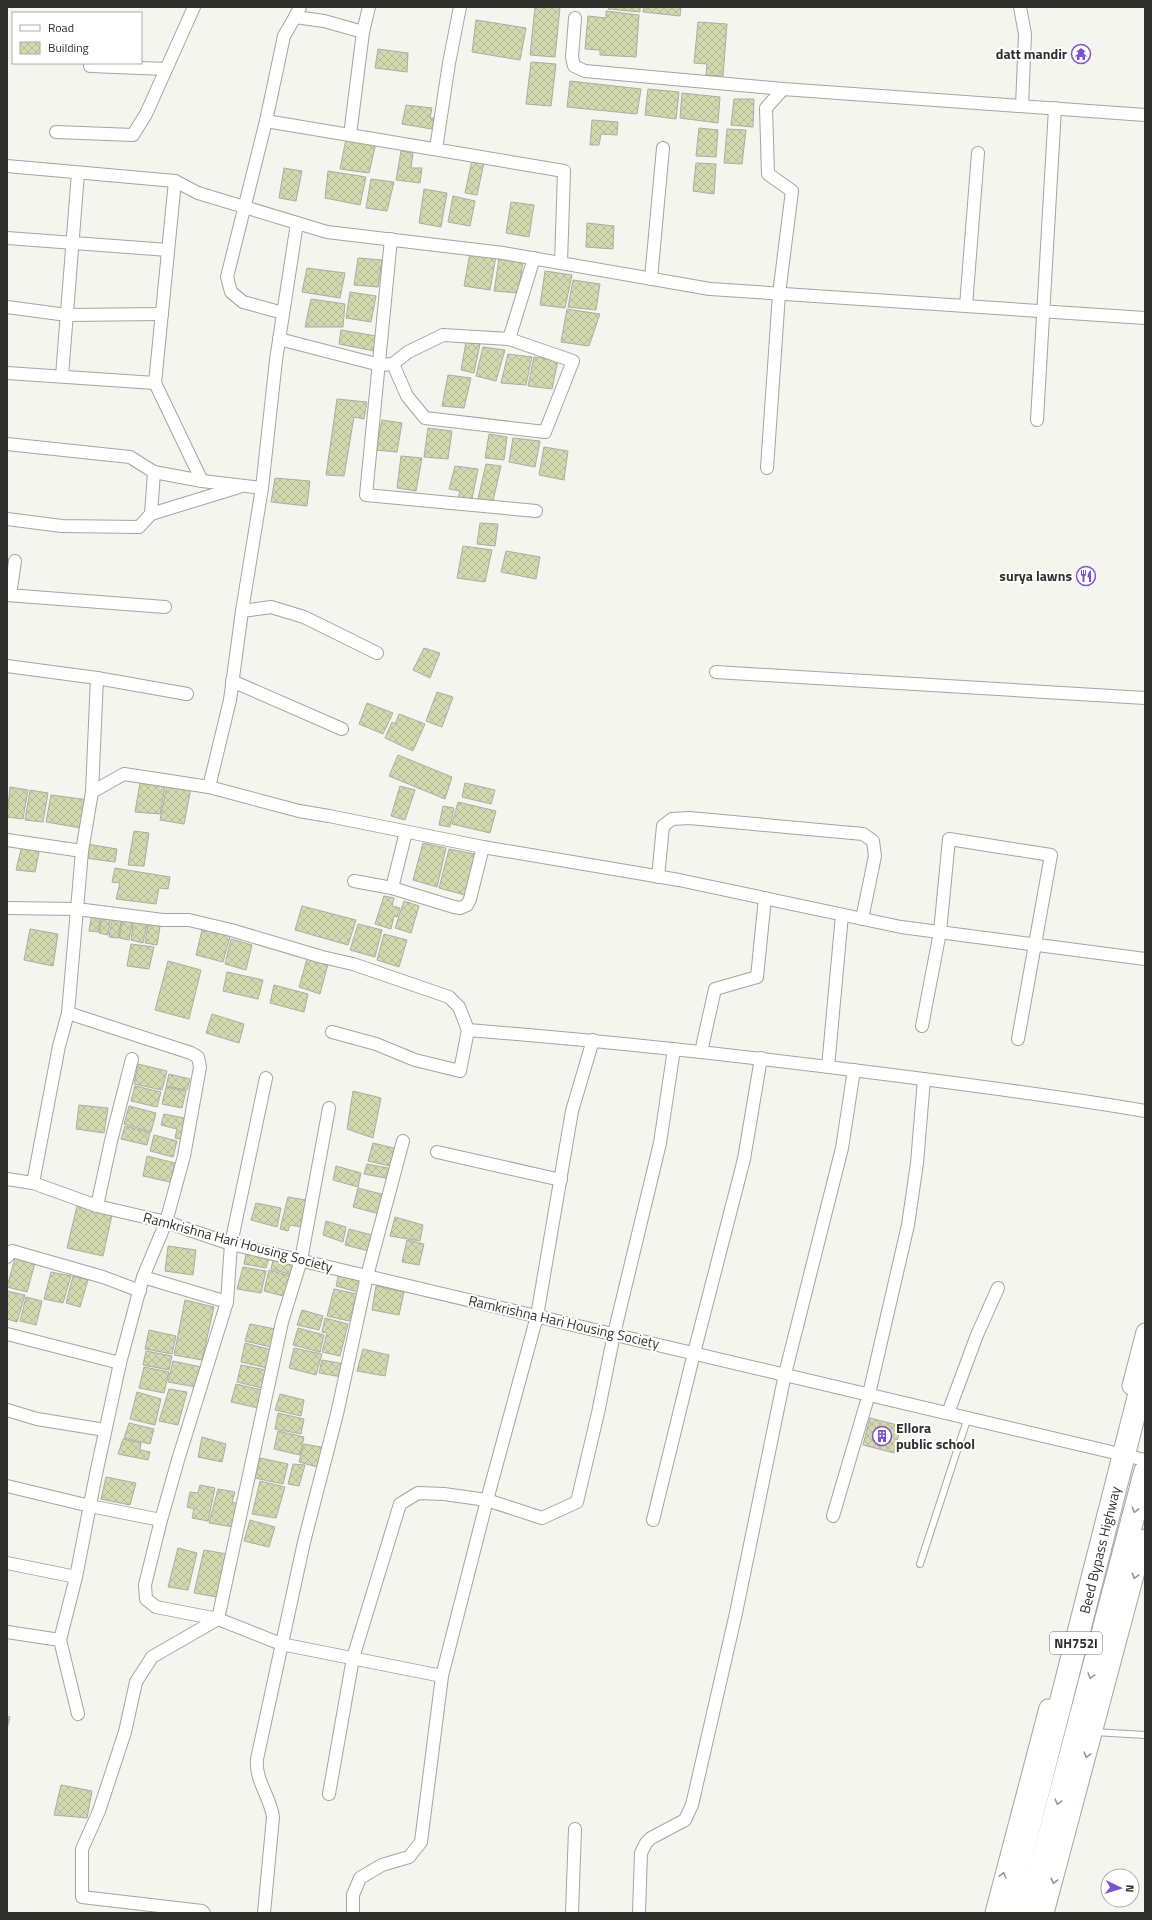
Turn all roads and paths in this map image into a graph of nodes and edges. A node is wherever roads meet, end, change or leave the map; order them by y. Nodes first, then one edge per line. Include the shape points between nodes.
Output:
1 (194, 7) edge
2 (369, 7) edge
3 (460, 7) edge
4 (1020, 7) edge
5 (298, 12) edge
6 (575, 18) dead end
7 (363, 32) junction
8 (90, 66) dead end
9 (166, 69) junction
10 (783, 89) junction
11 (1022, 106) junction
12 (1055, 108) junction
13 (1145, 115) edge
14 (266, 121) junction
15 (56, 132) dead end
16 (350, 135) junction
17 (663, 148) dead end
18 (436, 149) junction
19 (978, 152) dead end
20 (7, 166) edge
21 (78, 173) junction
22 (175, 181) junction
23 (244, 208) junction
24 (297, 223) junction
25 (7, 238) edge
26 (391, 239) junction
27 (73, 243) junction
28 (168, 250) junction
29 (534, 258) junction
30 (561, 263) junction
31 (651, 279) junction
32 (779, 294) junction
33 (966, 306) junction
34 (7, 307) edge
35 (1043, 311) junction
36 (283, 313) junction
37 (162, 314) junction
38 (67, 315) junction
39 (1145, 318) edge
40 (279, 339) junction
41 (510, 339) junction
42 (393, 364) junction
43 (380, 365) junction
44 (7, 373) edge
45 (62, 376) junction
46 (155, 383) junction
47 (1037, 420) dead end
48 (7, 444) edge
49 (767, 468) dead end
50 (154, 472) junction
51 (202, 481) junction
52 (244, 486) junction
53 (262, 488) junction
54 (536, 511) dead end
55 (150, 514) junction
56 (7, 519) edge
57 (15, 561) dead end
58 (8, 595) edge
59 (166, 607) dead end
60 (242, 611) junction
61 (377, 653) dead end
62 (7, 666) edge
63 (716, 672) dead end
64 (97, 678) junction
65 (232, 681) junction
66 (187, 694) dead end
67 (1145, 698) edge
68 (342, 729) dead end
69 (209, 787) junction
70 (92, 792) junction
71 (406, 832) junction
72 (7, 840) edge
73 (483, 847) junction
74 (82, 851) junction
75 (658, 877) junction
76 (354, 881) dead end
77 (392, 888) junction
78 (765, 898) junction
79 (7, 908) edge
80 (77, 909) junction
81 (842, 915) junction
82 (862, 919) junction
83 (940, 932) junction
84 (1034, 946) junction
85 (1145, 959) edge
86 (68, 1013) junction
87 (922, 1026) dead end
88 (468, 1030) junction
89 (332, 1032) dead end
90 (1018, 1039) dead end
91 (593, 1040) junction
92 (674, 1049) junction
93 (701, 1052) junction
94 (761, 1058) junction
95 (132, 1059) dead end
96 (828, 1067) junction
97 (854, 1070) junction
98 (266, 1078) dead end
99 (924, 1079) junction
100 (329, 1108) dead end
101 (1145, 1111) edge
102 (403, 1141) dead end
103 (437, 1152) dead end
104 (7, 1179) edge
105 (561, 1180) junction
106 (33, 1183) junction
107 (97, 1206) junction
108 (166, 1222) junction
109 (232, 1244) junction
110 (7, 1257) edge
111 (301, 1260) junction
112 (143, 1276) junction
113 (367, 1276) junction
114 (998, 1288) dead end
115 (140, 1291) junction
116 (227, 1302) junction
117 (538, 1316) junction
118 (1145, 1332) edge
119 (7, 1334) edge
120 (614, 1334) junction
121 (694, 1353) junction
122 (120, 1362) junction
123 (1145, 1372) edge
124 (785, 1374) junction
125 (869, 1394) junction
126 (7, 1410) edge
127 (948, 1413) junction
128 (968, 1418) junction
129 (105, 1430) junction
130 (1120, 1453) junction
131 (1145, 1460) edge
132 (1145, 1472) edge
133 (7, 1486) edge
134 (486, 1500) junction
135 (90, 1506) junction
136 (833, 1516) dead end
137 (161, 1520) junction
138 (653, 1520) dead end
139 (1145, 1538) edge
140 (7, 1563) edge
141 (920, 1564) dead end
142 (76, 1577) junction
143 (218, 1619) junction
144 (7, 1632) edge
145 (60, 1640) junction
146 (281, 1644) junction
147 (353, 1658) junction
148 (442, 1676) junction
149 (78, 1714) dead end
150 (1085, 1731) junction
151 (1145, 1735) edge
152 (329, 1794) dead end
153 (575, 1829) dead end
154 (204, 1913) edge
155 (264, 1913) edge
156 (353, 1913) edge
157 (572, 1913) edge
158 (639, 1913) edge
159 (994, 1913) edge
160 (1007, 1913) edge
161 (1029, 1913) edge
162 (1045, 1913) edge

1 - 9 street
2 - 7 street
3 - 18 street
4 - 11 street via 1025,34
5 - 7 street
5 - 14 street via 284,36
6 - 10 street via 572,57 574,66 585,71
7 - 16 street
8 - 9 street
9 - 15 street via 146,114 133,135
10 - 11 street
10 - 32 street via 766,108 768,174 792,191
11 - 12 street
12 - 13 street
12 - 35 street
14 - 16 street
14 - 23 street
16 - 18 street
17 - 31 street
18 - 30 street via 564,171
19 - 33 street
20 - 21 street
21 - 22 street
21 - 27 street
22 - 23 street via 198,194
22 - 28 street
23 - 24 street
23 - 36 street via 227,278 231,292 243,302
24 - 26 street via 327,232
24 - 36 street
25 - 27 street
26 - 29 street
26 - 43 street
27 - 28 street
27 - 38 street
28 - 37 street
29 - 30 street
29 - 41 street
30 - 31 street
31 - 32 street via 710,289
32 - 33 street
32 - 49 street
33 - 35 street
34 - 38 street
35 - 39 street
35 - 47 street
36 - 40 street
37 - 38 street
37 - 46 street
38 - 45 street
40 - 43 street
40 - 53 street
41 - 42 street via 443,334 408,352
41 - 42 street via 573,362 545,432 425,418 407,396
42 - 43 street
43 - 54 street via 366,495
44 - 45 street
45 - 46 street
46 - 51 street
48 - 50 street via 130,457
50 - 51 street
50 - 55 street
51 - 52 street
52 - 53 street
52 - 55 street
53 - 60 street
55 - 56 street via 139,527 62,526
57 - 58 street
58 - 59 street
60 - 61 street via 271,607 304,617
60 - 65 street
62 - 64 street
63 - 67 street
64 - 66 street
64 - 70 street
65 - 68 street
65 - 69 street via 230,700
69 - 70 street via 124,774
69 - 71 street via 300,812
70 - 74 street
71 - 73 street
71 - 77 street
72 - 74 street
73 - 75 street
73 - 77 street via 467,905 460,908 442,904
74 - 80 street
75 - 78 street
75 - 82 street via 663,826 672,819 690,818 863,834 873,841 875,856
76 - 77 street
78 - 81 street
78 - 93 street via 757,977 714,989
79 - 80 street
80 - 86 street
80 - 88 street via 163,920 189,920 354,964 449,997 459,1007
81 - 82 street
81 - 96 street
82 - 83 street via 901,928
83 - 84 street
83 - 84 street via 949,838 1051,855
83 - 87 street
84 - 85 street
84 - 90 street
86 - 106 street via 59,1046
86 - 108 street via 198,1057 199,1080 186,1148
88 - 89 street via 460,1071 415,1060 376,1044
88 - 91 street
91 - 92 street
91 - 105 street via 572,1111
92 - 93 street
92 - 120 street via 660,1143
93 - 94 street
94 - 96 street
94 - 121 street via 744,1159
95 - 107 street
96 - 97 street
97 - 99 street
97 - 124 street via 842,1148
98 - 109 street
99 - 101 street via 1065,1097
99 - 125 street via 917,1163 908,1224
100 - 111 street
102 - 113 street
103 - 105 street
104 - 106 street, Ramkrishna Hari Housing Society
105 - 117 street
106 - 107 street, Ramkrishna Hari Housing Society
107 - 108 street, Ramkrishna Hari Housing Society
108 - 109 street, Ramkrishna Hari Housing Society
108 - 112 street
109 - 111 street, Ramkrishna Hari Housing Society
109 - 116 street
110 - 115 street via 12,1251 103,1277
111 - 113 street, Ramkrishna Hari Housing Society
111 - 143 street via 282,1322
112 - 115 street
112 - 116 street
113 - 117 street, Ramkrishna Hari Housing Society
113 - 146 street
114 - 127 street via 977,1335
115 - 122 street
116 - 137 street
117 - 120 street, Ramkrishna Hari Housing Society
117 - 134 street
118 - 130 street
119 - 122 street
120 - 121 street, Ramkrishna Hari Housing Society
120 - 134 street via 577,1502 542,1518
121 - 124 street, Ramkrishna Hari Housing Society
121 - 138 street
122 - 129 street
123 - 130 highway, Beed Bypass Highway / NH752I
124 - 125 street, Ramkrishna Hari Housing Society
124 - 158 street via 736,1613 692,1805 685,1820 651,1838 641,1853
125 - 127 street, Ramkrishna Hari Housing Society
125 - 136 street
126 - 129 street via 37,1420
127 - 128 street, Ramkrishna Hari Housing Society
128 - 130 street, Ramkrishna Hari Housing Society
128 - 141 lane
129 - 135 street
130 - 131 street, Ramkrishna Hari Housing Society
159 -> 130 street
130 - 160 highway, Beed Bypass Highway / NH752I
132 -> 150 highway, Beed Bypass Highway / NH752I
133 - 135 street
134 - 147 street via 418,1493 400,1504
134 - 148 street
135 - 137 street
135 - 142 street
137 - 143 street via 145,1585 146,1599 156,1607
139 -> 150 street
140 - 142 street
142 - 145 street
143 - 146 street
143 - 154 street via 152,1657 136,1682 122,1740 99,1811 82,1849 82,1897
144 - 145 street
145 - 149 street
146 - 147 street
146 - 155 street via 256,1769 273,1817
147 - 148 street
147 - 152 street
148 - 156 street via 421,1842 409,1857 382,1865 360,1878 353,1894
150 - 151 lane
150 -> 161 highway, Beed Bypass Highway / NH752I
150 -> 162 street
153 - 157 street

